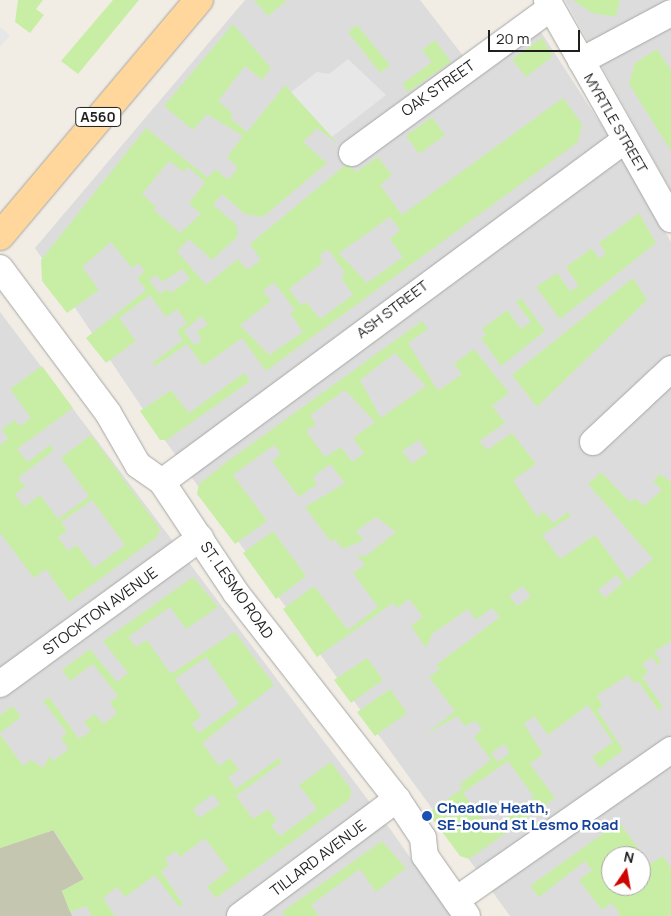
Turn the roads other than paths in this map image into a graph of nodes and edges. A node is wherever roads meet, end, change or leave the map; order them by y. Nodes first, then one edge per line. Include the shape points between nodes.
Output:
1 (199, 0) edge
2 (549, 4) edge
3 (671, 13) edge
4 (581, 61) junction
5 (625, 140) junction
6 (352, 153) dead end
7 (671, 219) edge
8 (0, 236) edge
9 (0, 268) edge
10 (671, 369) edge
11 (593, 442) dead end
12 (162, 482) junction
13 (200, 538) junction
14 (0, 684) edge
15 (671, 750) edge
16 (396, 799) junction
17 (461, 908) edge
18 (240, 916) edge

1 - 8 main road, A560
2 - 4 street, MYRTLE STREET
2 - 6 street, OAK STREET
3 - 4 street
4 - 5 street, MYRTLE STREET
5 - 7 street, MYRTLE STREET
5 - 12 street, ASH STREET
9 - 12 street, ST. LESMO ROAD via 108,413 138,464
10 - 11 street
12 - 13 street, ST. LESMO ROAD
13 - 14 street, STOCKTON AVENUE
13 - 16 street, ST. LESMO ROAD via 236,594
15 - 17 street
16 - 17 street, ST. LESMO ROAD via 423,838 425,856
16 - 18 street, TILLARD AVENUE

